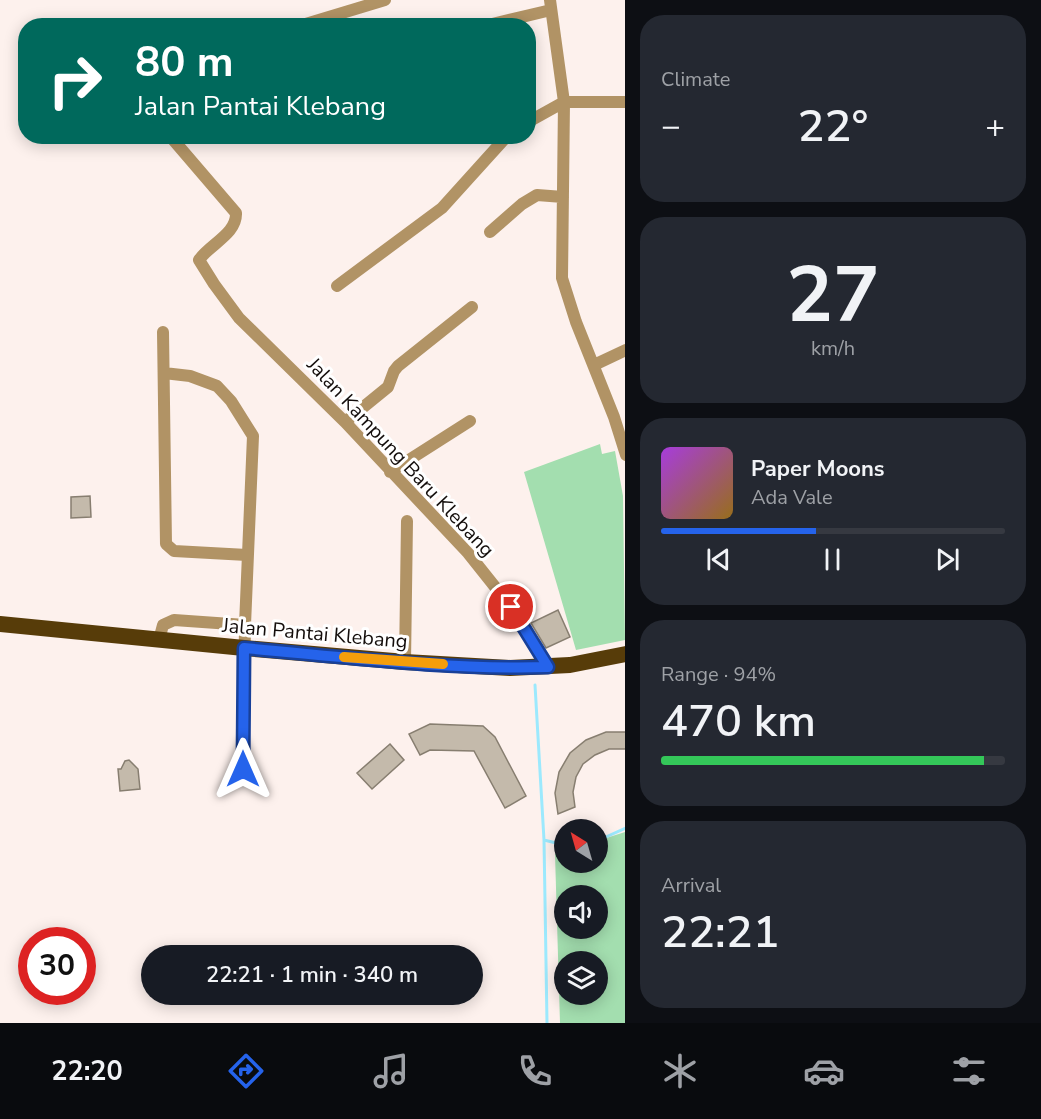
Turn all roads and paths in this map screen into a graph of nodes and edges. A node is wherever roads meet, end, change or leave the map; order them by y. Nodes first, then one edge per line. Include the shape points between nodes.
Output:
1 (386, 0) edge
2 (551, 5) edge
3 (326, 18) edge
4 (510, 18) edge
5 (564, 102) junction
6 (625, 102) edge
7 (536, 118) edge
8 (177, 144) edge
9 (500, 144) edge
10 (563, 197) junction
11 (490, 232) dead end
12 (338, 286) dead end
13 (472, 307) dead end
14 (163, 332) dead end
15 (625, 351) edge
16 (594, 364) junction
17 (164, 373) junction
18 (470, 421) dead end
19 (345, 422) junction
20 (625, 451) edge
21 (390, 472) junction
22 (407, 521) dead end
23 (247, 555) junction
24 (0, 624) edge
25 (244, 625) junction
26 (159, 640) junction
27 (244, 648) junction
28 (625, 654) edge
29 (405, 662) junction
30 (548, 667) junction
31 (243, 769) dead end

1 - 3 street
2 - 4 street
2 - 5 street
5 - 6 street
5 - 7 street
5 - 10 street
8 - 19 street, Jalan Kampung Baru Klebang via 236,213 229,231 199,260 239,318
9 - 12 street via 442,208
10 - 11 street via 537,195
10 - 16 street via 562,278
13 - 19 street via 398,366 388,387
14 - 17 street
15 - 16 street
16 - 20 street
17 - 23 street via 190,376 217,386 253,436
17 - 23 street via 166,544 174,551
18 - 21 street
19 - 21 street, Jalan Kampung Baru Klebang
21 - 30 street, Jalan Kampung Baru Klebang via 468,553 511,607
22 - 29 street
23 - 25 street
24 - 26 highway, Jalan Pantai Klebang
25 - 26 street via 174,620 163,626
25 - 27 street
26 - 27 highway, Jalan Pantai Klebang
27 - 29 highway, Jalan Pantai Klebang
27 - 31 street
28 - 30 highway, Jalan Pantai Klebang
29 - 30 highway, Jalan Pantai Klebang

